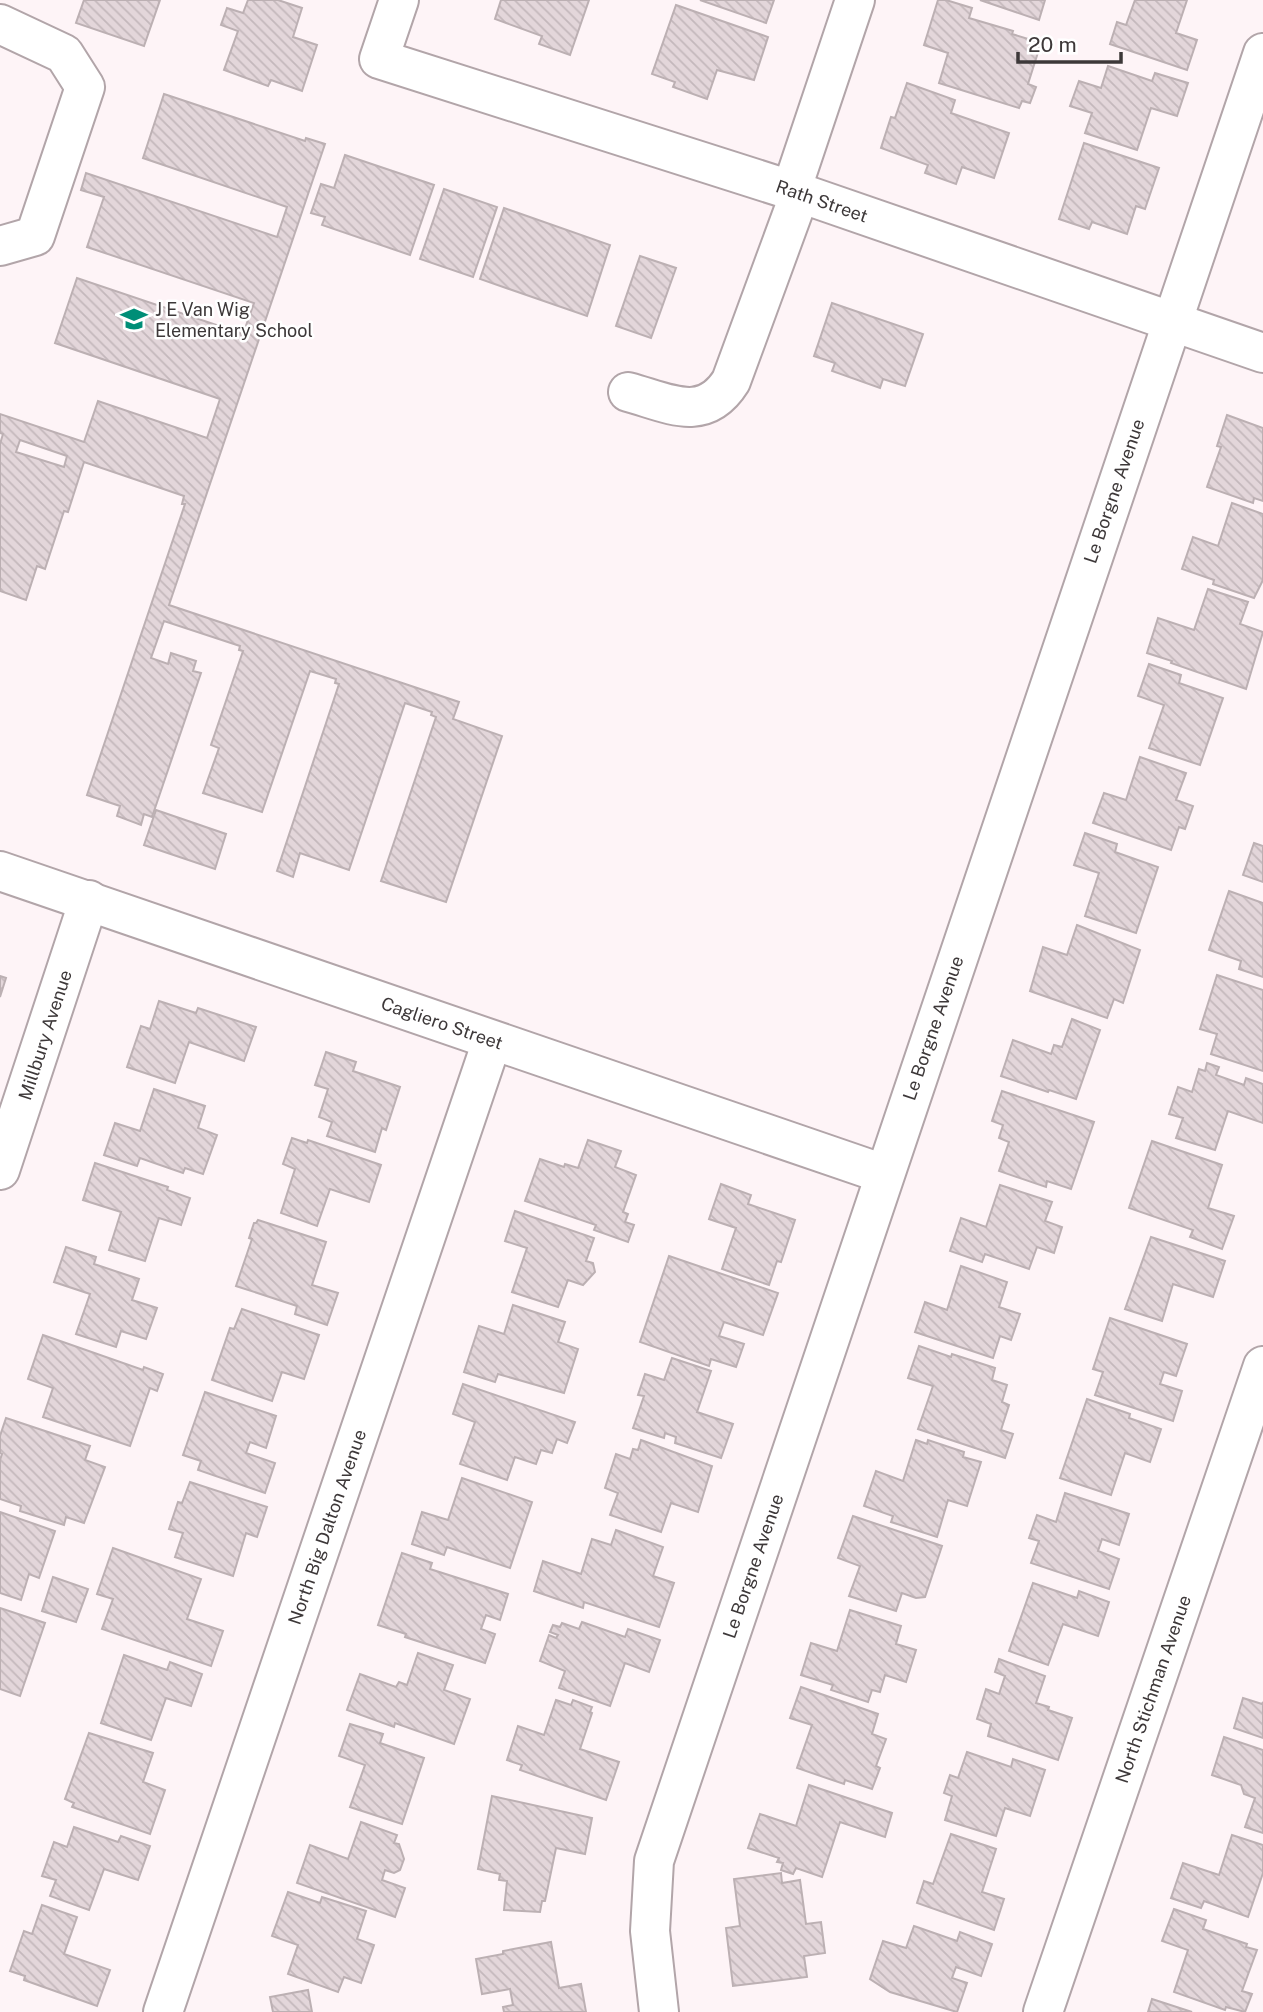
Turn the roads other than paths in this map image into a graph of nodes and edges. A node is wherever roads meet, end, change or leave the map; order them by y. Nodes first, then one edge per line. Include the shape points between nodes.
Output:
1 (399, 0) edge
2 (855, 0) edge
3 (0, 24) edge
4 (1263, 53) edge
5 (796, 192) junction
6 (0, 246) edge
7 (1171, 322) junction
8 (1263, 353) edge
9 (628, 392) dead end
10 (0, 871) edge
11 (89, 900) junction
12 (492, 1041) junction
13 (0, 1170) edge
14 (884, 1174) junction
15 (1263, 1366) edge
16 (163, 2012) edge
17 (659, 2012) edge
18 (1043, 2012) edge

1 - 5 street, Rath Street via 379,59
2 - 5 street
3 - 6 street via 64,54 85,87 35,236
4 - 7 street, Le Borgne Avenue
5 - 7 street, Rath Street
5 - 9 street via 731,381 721,397 687,408
7 - 8 street, Rath Street
7 - 14 street, Le Borgne Avenue
10 - 11 street, Cagliero Street
11 - 12 street, Cagliero Street
11 - 13 street, Millbury Avenue
12 - 14 street, Cagliero Street
12 - 16 street, North Big Dalton Avenue
14 - 17 street, Le Borgne Avenue via 654,1861 650,1931
15 - 18 street, North Stichman Avenue

